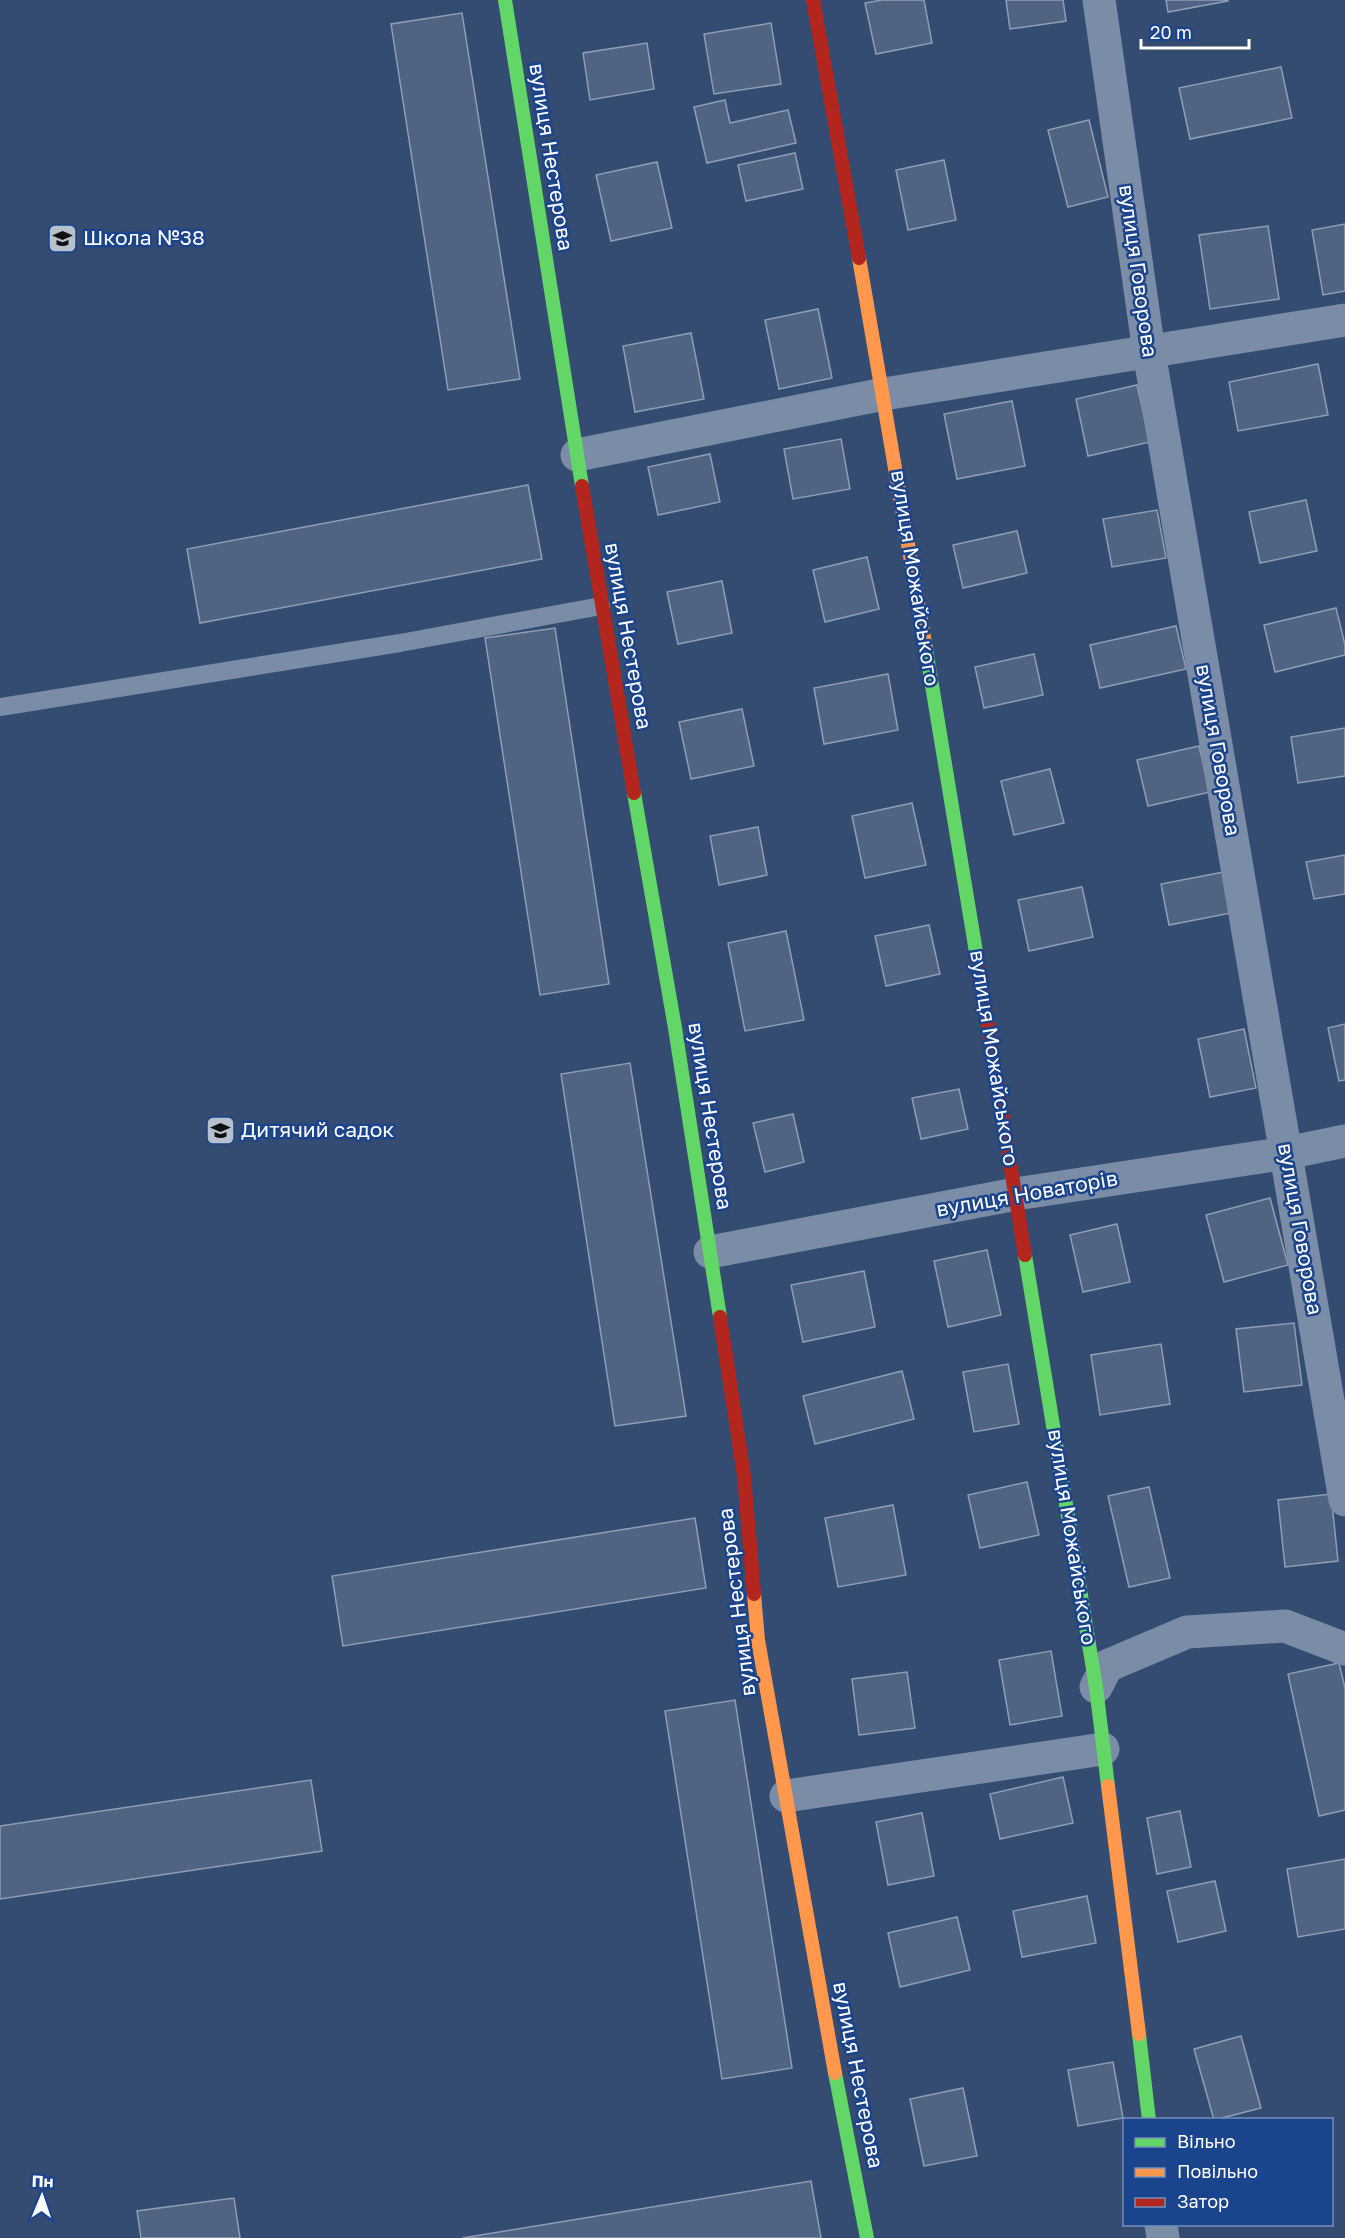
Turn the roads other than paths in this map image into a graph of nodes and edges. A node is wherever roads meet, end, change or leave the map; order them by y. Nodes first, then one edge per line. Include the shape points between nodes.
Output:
1 (505, 0) edge
2 (813, 0) edge
3 (1099, 0) edge
4 (1345, 320) edge
5 (1149, 352) junction
6 (884, 394) junction
7 (577, 454) junction
8 (601, 606) junction
9 (0, 707) edge
10 (1345, 1141) edge
11 (1287, 1152) junction
12 (1017, 1194) junction
13 (710, 1252) junction
14 (1345, 1500) edge
15 (1345, 1649) edge
16 (1096, 1687) junction
17 (1103, 1749) junction
18 (786, 1796) junction
19 (1149, 2118) edge
20 (867, 2238) edge

1 - 7 street, вулиця Нестерова
2 - 6 street, вулиця Можайського
3 - 5 street, вулиця Говорова
4 - 5 street
5 - 6 street
5 - 11 street, вулиця Говорова
6 - 7 street
6 - 12 street, вулиця Можайського
7 - 8 street, вулиця Нестерова
8 - 9 lane via 400,644
8 - 13 street, вулиця Нестерова
10 - 11 street, вулиця Новаторів
11 - 12 street, вулиця Новаторів
11 - 14 street, вулиця Говорова
12 - 13 street, вулиця Новаторів
12 - 16 street, вулиця Можайського
13 - 18 street, вулиця Нестерова via 744,1476 758,1640
15 - 16 street via 1286,1626 1187,1632 1107,1666
16 - 17 street, вулиця Можайського
17 - 18 street
17 - 19 street, вулиця Можайського
18 - 20 street, вулиця Нестерова

